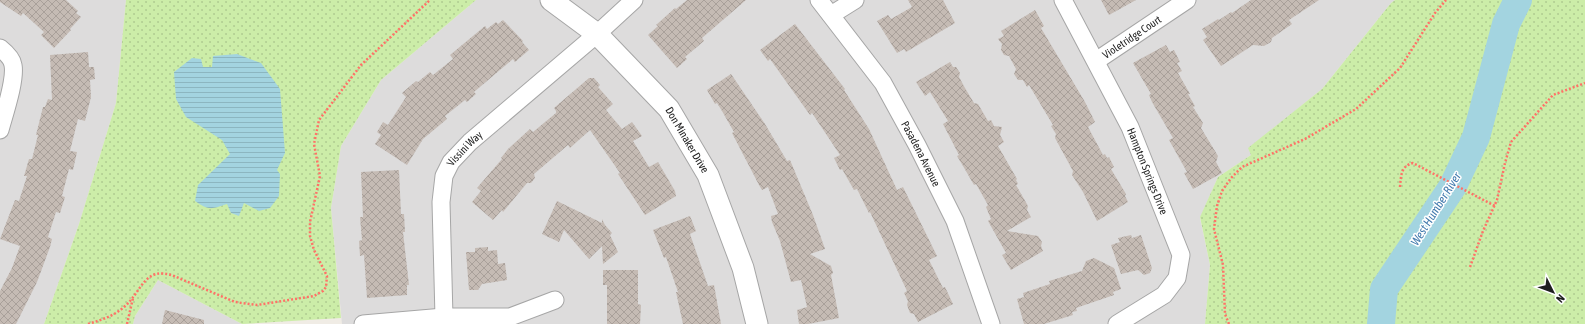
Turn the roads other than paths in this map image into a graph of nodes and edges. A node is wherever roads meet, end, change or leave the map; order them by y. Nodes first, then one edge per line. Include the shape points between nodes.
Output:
1 (551, 0) edge
2 (634, 0) edge
3 (819, 0) edge
4 (855, 0) edge
5 (1063, 0) edge
6 (1187, 0) edge
7 (831, 15) junction
8 (597, 34) junction
9 (0, 48) edge
10 (1096, 61) junction
11 (0, 130) edge
12 (555, 300) dead end
13 (444, 317) junction
14 (363, 324) edge
15 (757, 324) edge
16 (991, 324) edge
17 (1116, 324) edge

1 - 8 street, Don Minaker Drive
2 - 8 street
3 - 7 street, Pasadena Avenue
4 - 7 street
5 - 10 street, Hampton Springs Drive
6 - 10 street, Violetridge Court
7 - 16 street, Pasadena Avenue via 883,83 917,146 955,221
8 - 13 street, Vissini Way via 470,142 451,162 444,176 441,202
8 - 15 street, Don Minaker Drive via 669,109 708,175 743,268
9 - 11 street via 8,54 13,65 12,83
10 - 17 street, Hampton Springs Drive via 1130,127 1181,255 1177,278 1164,295
12 - 13 street via 510,317
13 - 14 street

